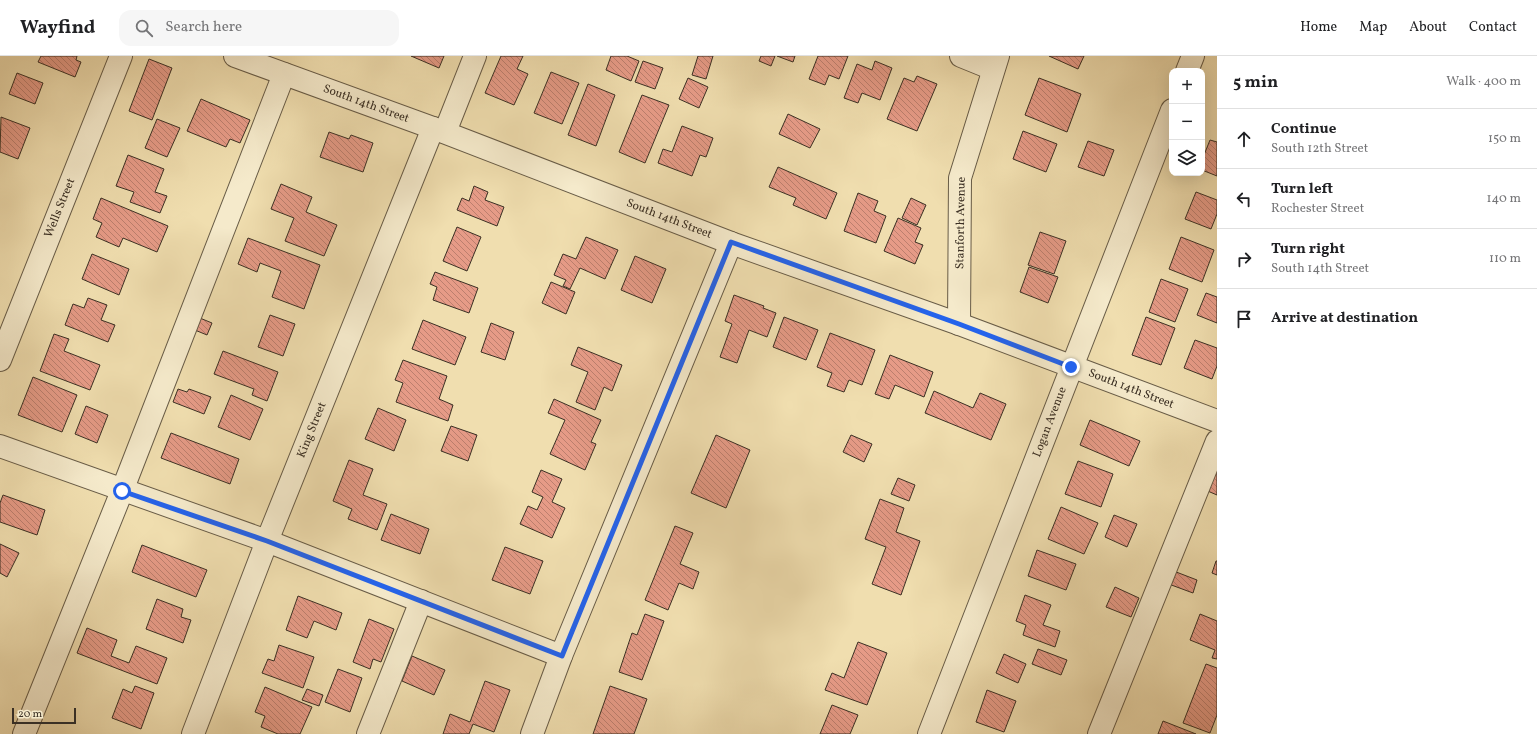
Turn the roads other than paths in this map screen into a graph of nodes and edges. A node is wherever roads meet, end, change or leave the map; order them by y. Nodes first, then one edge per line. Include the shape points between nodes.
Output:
1 (121, 56) edge
2 (234, 56) edge
3 (475, 56) edge
4 (961, 56) edge
5 (1193, 56) edge
6 (996, 62) edge
7 (1188, 68) edge
8 (284, 74) junction
9 (1169, 118) edge
10 (439, 130) junction
11 (731, 242) junction
12 (959, 324) junction
13 (0, 360) edge
14 (1071, 367) junction
15 (1217, 421) edge
16 (1217, 441) edge
17 (0, 446) edge
18 (122, 491) junction
19 (267, 541) junction
20 (421, 600) junction
21 (562, 656) junction
22 (24, 734) edge
23 (193, 734) edge
24 (368, 734) edge
25 (532, 734) edge
26 (928, 734) edge
27 (1099, 734) edge

1 - 13 street, Wells Street
2 - 8 street, South 14th Street
3 - 10 street, King Street
4 - 6 street
5 - 7 street
6 - 12 street, Stanforth Avenue via 960,178
8 - 10 street, South 14th Street
8 - 18 street
9 - 14 street, Logan Avenue
10 - 11 street, South 14th Street
10 - 19 street, King Street
11 - 12 street, South 14th Street
11 - 21 street
12 - 14 street, South 14th Street
14 - 15 street, South 14th Street
14 - 26 street, Logan Avenue
16 - 27 street
17 - 18 street
18 - 19 street
18 - 22 street
19 - 20 street
19 - 23 street, King Street
20 - 21 street
20 - 24 street
21 - 25 street

